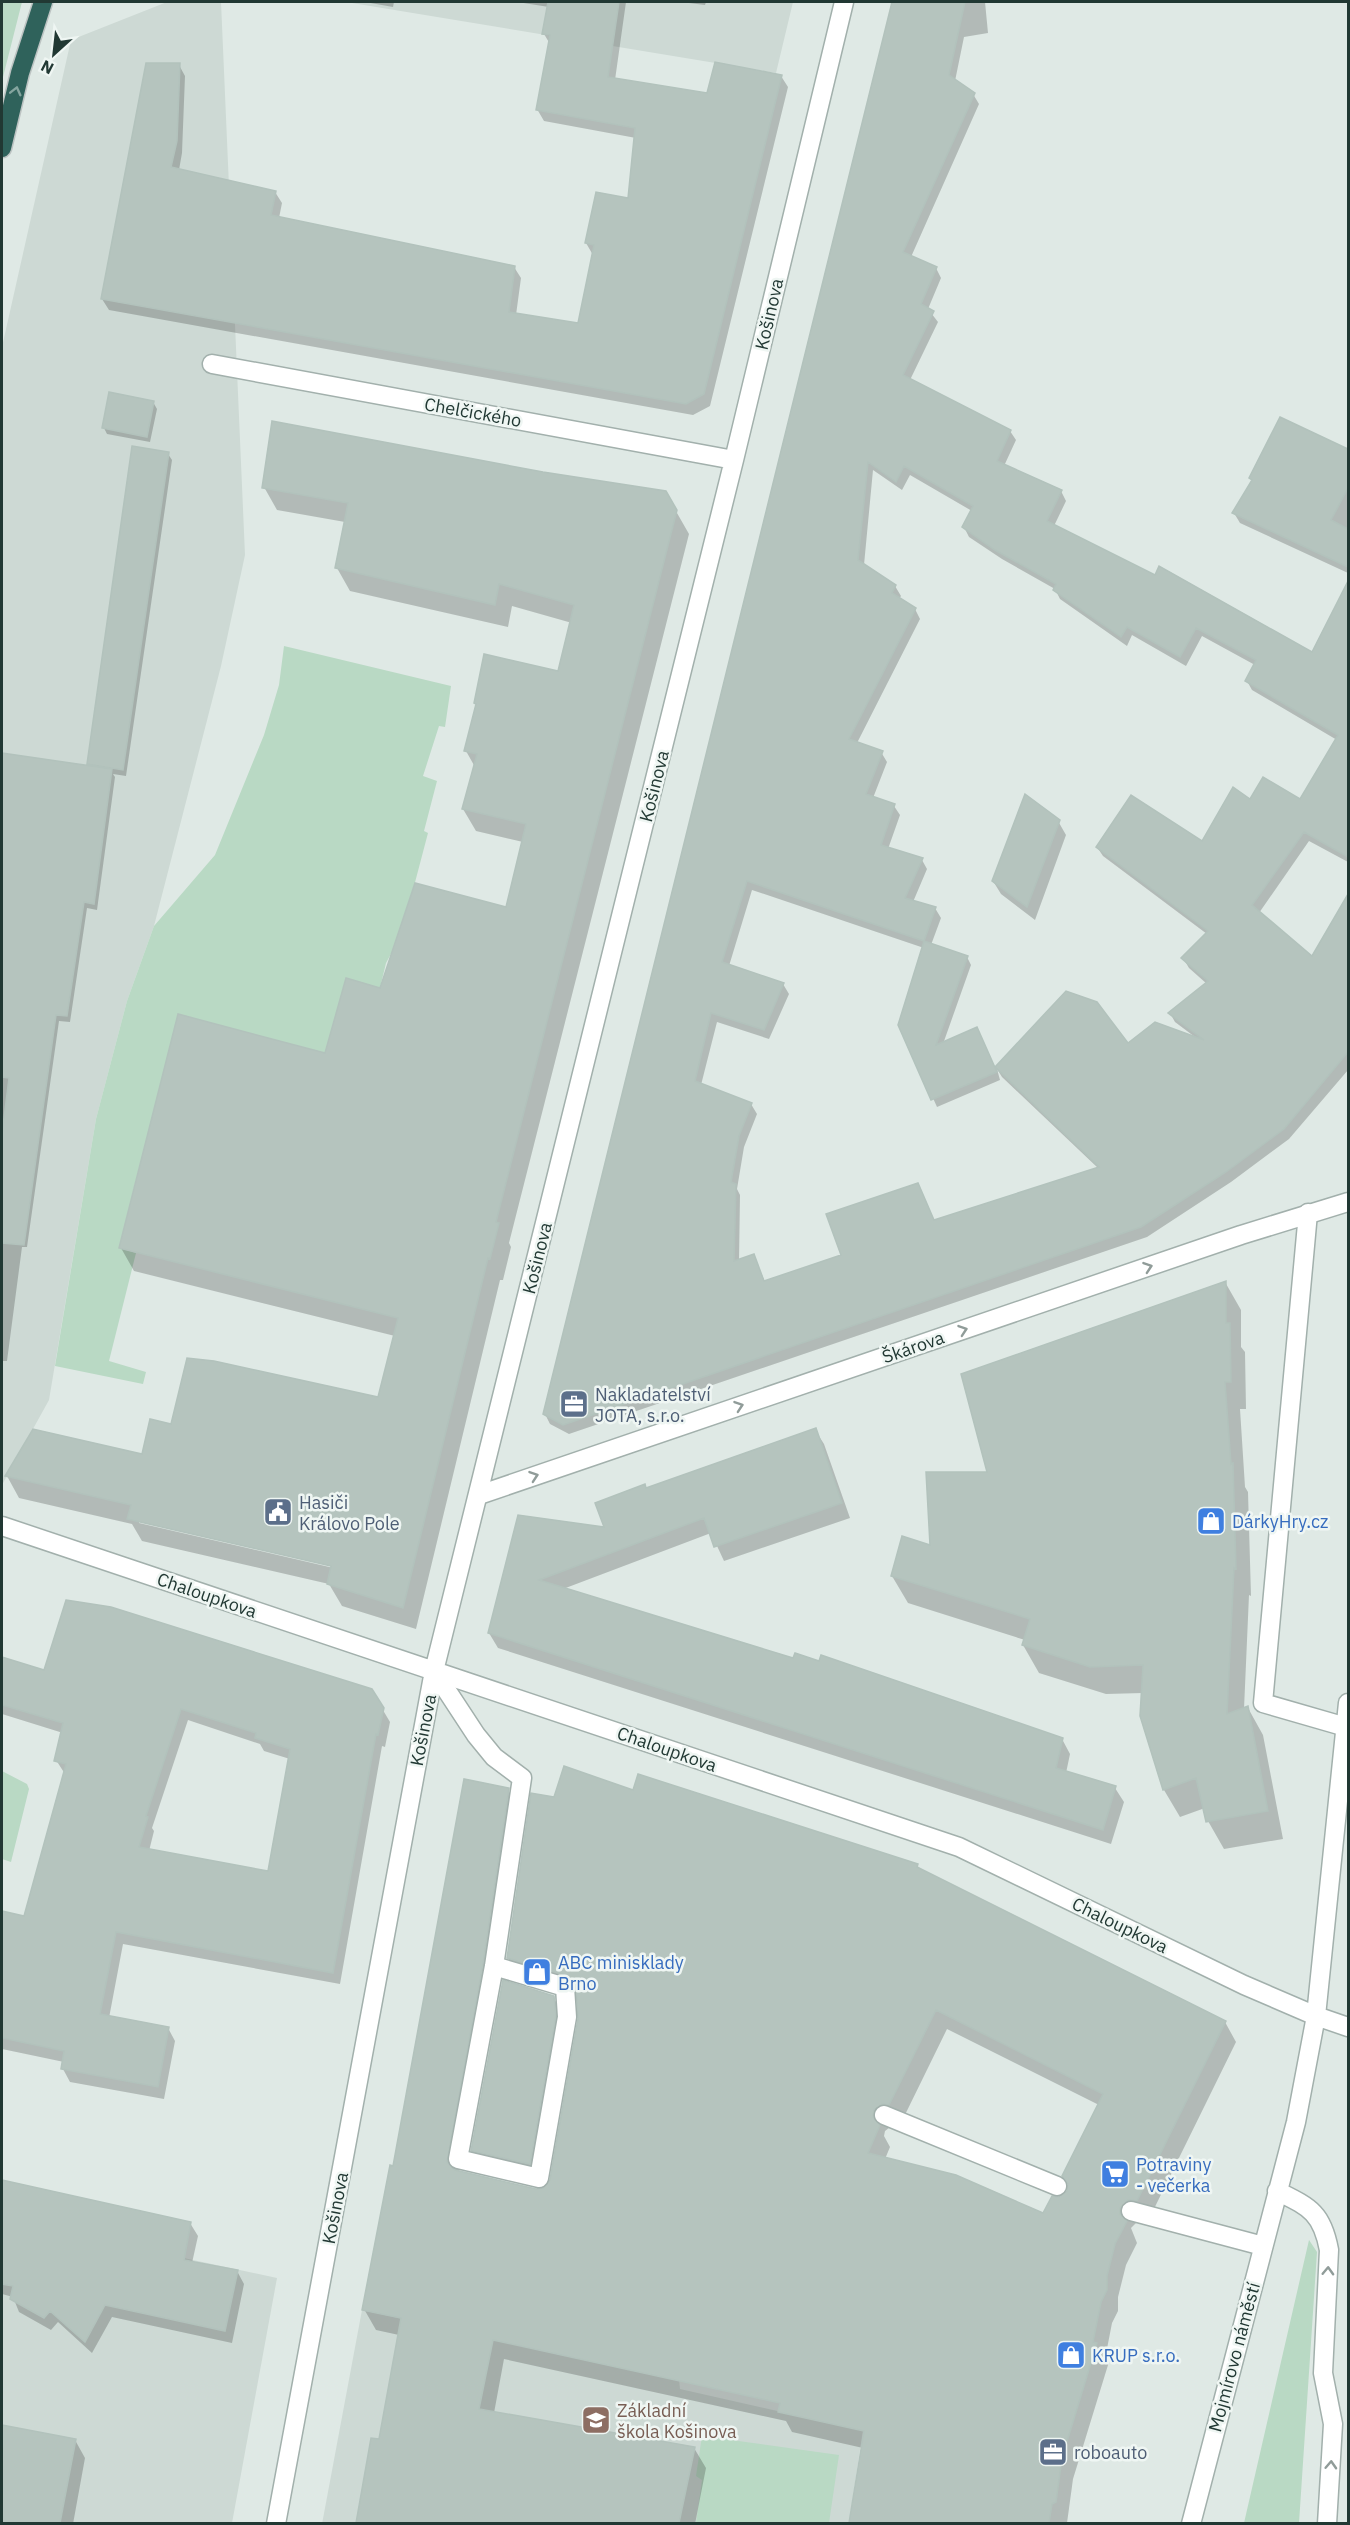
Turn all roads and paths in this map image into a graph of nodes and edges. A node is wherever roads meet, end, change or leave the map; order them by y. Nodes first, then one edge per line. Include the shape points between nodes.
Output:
1 (43, 2) edge
2 (844, 2) edge
3 (2, 148) edge
4 (212, 363) dead end
5 (734, 460) junction
6 (1348, 1203) edge
7 (1308, 1213) junction
8 (479, 1495) junction
9 (2, 1526) edge
10 (434, 1671) junction
11 (1348, 1703) edge
12 (1346, 1727) junction
13 (494, 1966) junction
14 (1316, 2016) junction
15 (1348, 2027) edge
16 (884, 2115) dead end
17 (1057, 2186) dead end
18 (1277, 2191) junction
19 (1131, 2211) dead end
20 (1263, 2246) junction
21 (276, 2523) edge
22 (1191, 2523) edge
23 (1327, 2523) edge

3 -> 1 highway
2 - 5 street, Košinova
4 - 5 street, Chelčického
5 - 8 street, Košinova
6 - 7 street, Škárova
8 -> 7 street, Škárova
7 - 12 street via 1263,1703
8 - 10 street, Košinova
9 - 10 street, Chaloupkova
10 - 13 street via 488,1750 522,1778
10 - 14 street, Chaloupkova via 958,1847
10 - 21 street, Košinova
11 - 12 street, Mojmírovo náměstí
12 - 14 street, Mojmírovo náměstí
13 - 13 street via 458,2159 539,2178 567,2017 565,1987
14 - 15 street, Chaloupkova
14 - 18 street, Mojmírovo náměstí via 1296,2122
16 - 17 street
18 - 20 street, Mojmírovo náměstí
23 -> 18 street via 1333,2424 1323,2373 1329,2250 1326,2230 1314,2213
19 - 20 street
20 - 22 street, Mojmírovo náměstí

